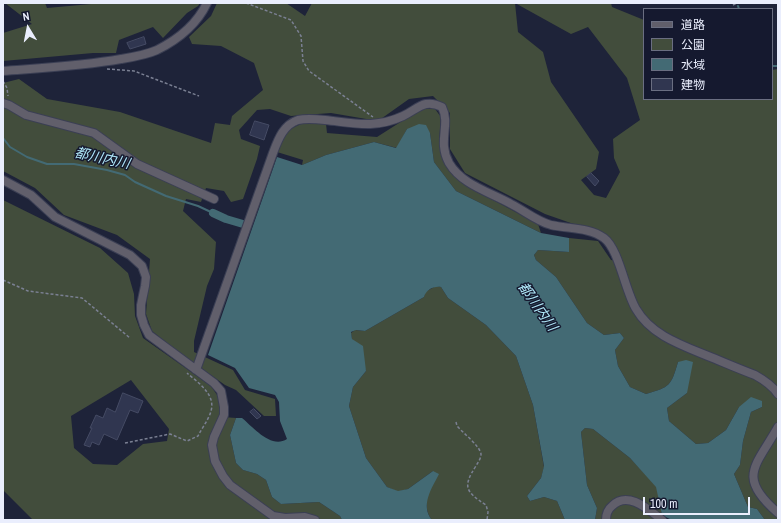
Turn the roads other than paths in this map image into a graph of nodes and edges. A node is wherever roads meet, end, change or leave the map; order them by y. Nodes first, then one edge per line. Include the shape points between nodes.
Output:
1 (207, 3) edge
2 (6, 71) edge
3 (6, 104) edge
4 (3, 180) edge
5 (214, 199) dead end
6 (196, 370) junction
7 (778, 394) edge
8 (778, 427) edge
9 (778, 513) edge
10 (315, 520) edge
11 (606, 520) edge
12 (662, 520) edge

1 - 2 street via 190,27 156,51 106,62
3 - 5 street via 26,115 94,133 137,164
4 - 6 street via 31,195 55,216 130,255 142,266 146,286 141,315 149,335
6 - 7 street via 280,134 297,120 308,118 379,124 404,116 430,103 442,107 445,114 443,145 450,164 461,176 474,186 539,220 552,225 584,230 604,238 615,256 631,300 652,328 680,344 755,375 774,388
6 - 10 street via 221,390 224,415 212,445 215,462 223,476 273,516 305,517
8 - 9 street via 759,459 753,479 760,494
11 - 12 street via 609,509 621,500 644,506

